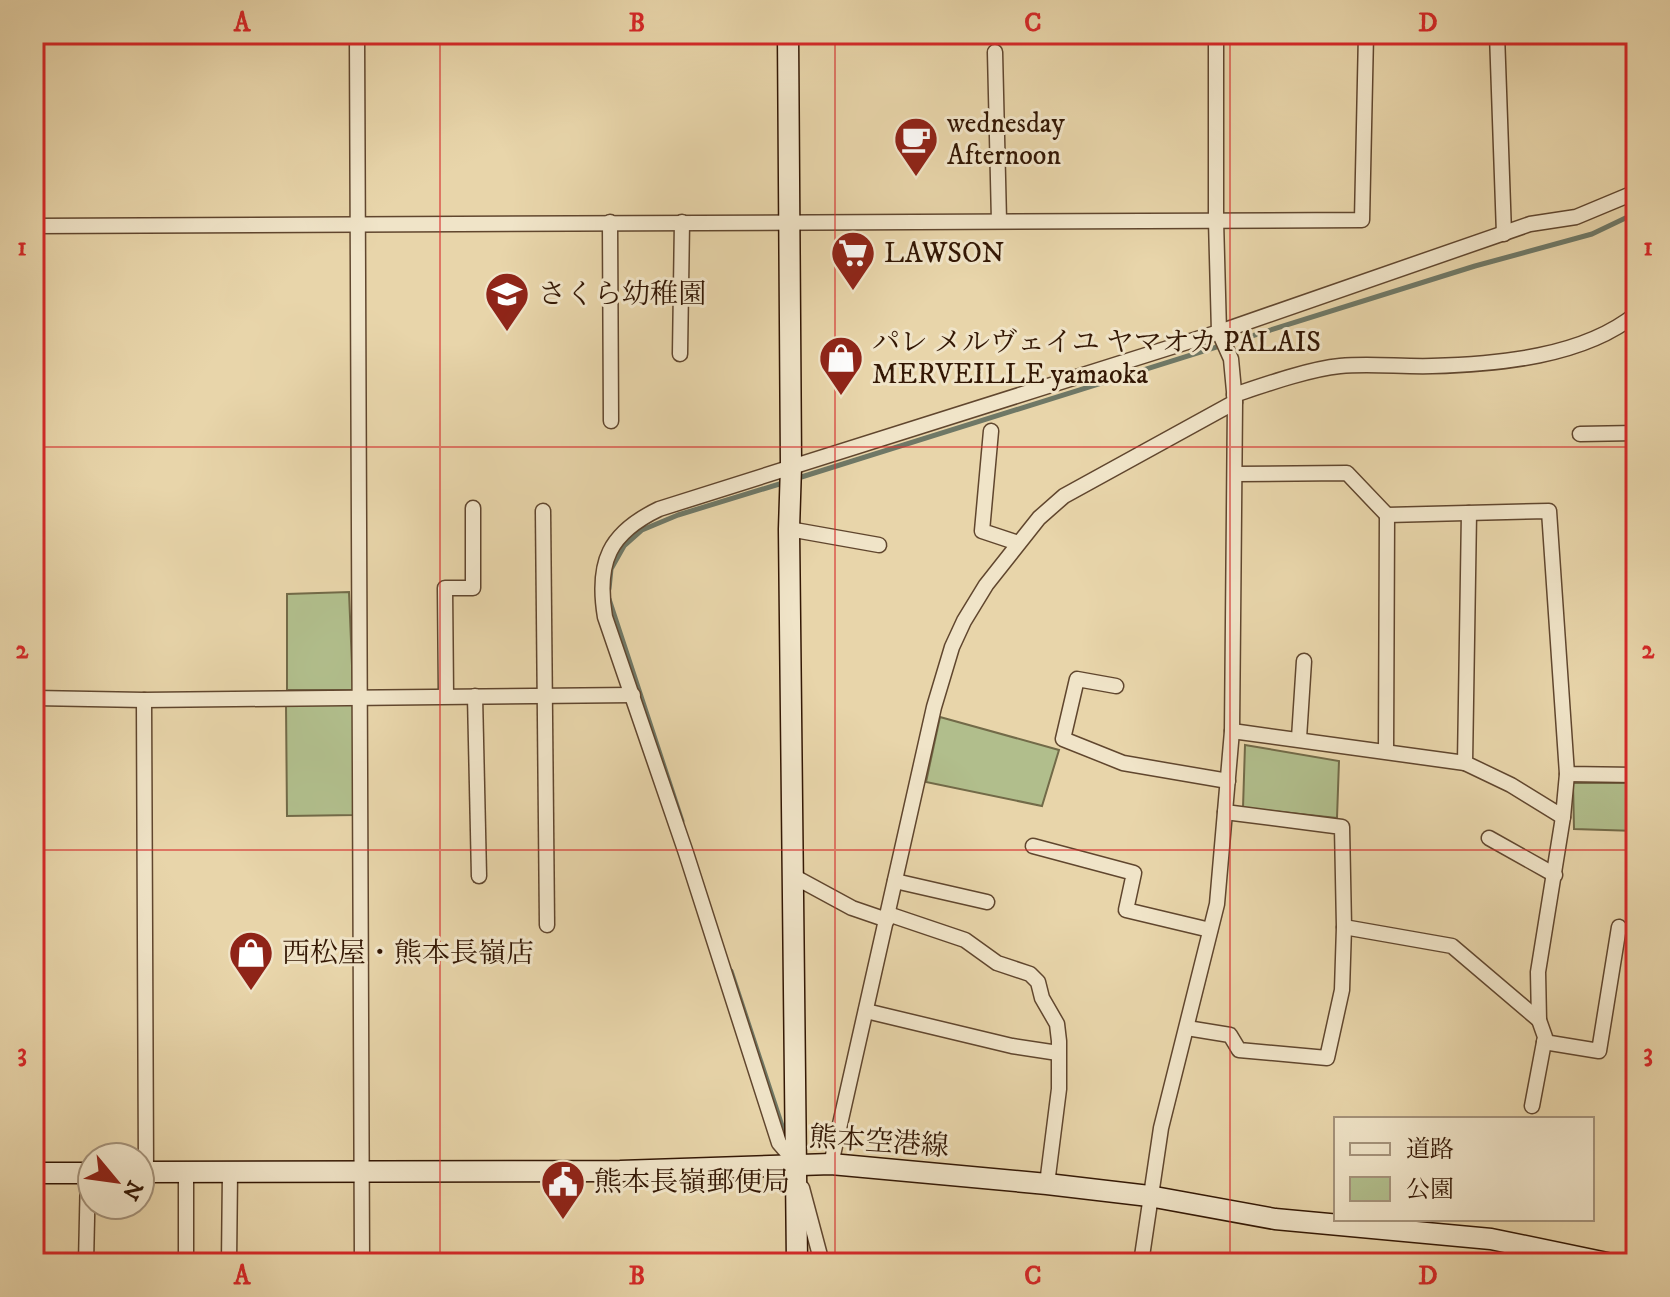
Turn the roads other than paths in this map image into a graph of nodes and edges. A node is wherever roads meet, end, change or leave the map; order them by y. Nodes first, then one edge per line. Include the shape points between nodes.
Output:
1 (357, 34) edge
2 (788, 34) edge
3 (1216, 34) edge
4 (1366, 34) edge
5 (1497, 34) edge
6 (995, 52) dead end
7 (1636, 192) edge
8 (1216, 220) junction
9 (789, 221) junction
10 (999, 221) junction
11 (610, 222) junction
12 (682, 222) junction
13 (357, 224) junction
14 (34, 226) edge
15 (1504, 234) junction
16 (1636, 314) edge
17 (1219, 332) junction
18 (680, 354) dead end
19 (1234, 399) junction
20 (611, 421) dead end
21 (991, 431) dead end
22 (1636, 433) edge
23 (1580, 434) dead end
24 (791, 466) junction
25 (1236, 474) junction
26 (473, 508) dead end
27 (543, 511) dead end
28 (1469, 513) junction
29 (1387, 515) junction
30 (789, 529) junction
31 (1018, 543) junction
32 (879, 545) dead end
33 (1636, 562) edge
34 (1636, 578) edge
35 (1304, 661) dead end
36 (1116, 686) dead end
37 (633, 695) junction
38 (446, 696) junction
39 (475, 696) junction
40 (544, 696) junction
41 (360, 697) junction
42 (35, 698) edge
43 (144, 700) junction
44 (1232, 731) junction
45 (1299, 738) junction
46 (1386, 751) junction
47 (1465, 763) junction
48 (1567, 774) junction
49 (1636, 775) edge
50 (1228, 781) junction
51 (1225, 812) junction
52 (1563, 817) junction
53 (1489, 838) dead end
54 (1033, 846) dead end
55 (1555, 875) junction
56 (479, 876) dead end
57 (793, 876) junction
58 (895, 881) junction
59 (987, 902) dead end
60 (887, 917) junction
61 (547, 925) dead end
62 (1344, 927) junction
63 (1619, 927) dead end
64 (1210, 930) junction
65 (866, 1011) junction
66 (1539, 1020) junction
67 (1187, 1028) junction
68 (1544, 1042) junction
69 (1058, 1053) junction
70 (1532, 1106) dead end
71 (143, 1141) edge
72 (797, 1164) junction
73 (831, 1164) junction
74 (156, 1172) edge
75 (186, 1172) junction
76 (230, 1172) junction
77 (361, 1172) junction
78 (34, 1173) edge
79 (76, 1173) edge
80 (1047, 1184) junction
81 (1149, 1196) junction
82 (88, 1221) edge
83 (1532, 1255) edge
84 (86, 1263) edge
85 (186, 1263) edge
86 (229, 1263) edge
87 (362, 1263) edge
88 (797, 1263) edge
89 (822, 1263) edge
90 (1141, 1263) edge
91 (1607, 1263) edge

1 - 13 street
2 - 9 main road
3 - 8 street
4 - 8 street via 1362,220
5 - 15 street
6 - 10 street
7 - 15 street via 1576,217
8 - 10 street
8 - 17 street
9 - 10 street
9 - 12 street
9 - 24 main road
11 - 12 street
11 - 13 street
11 - 20 street
12 - 18 street
13 - 14 street
13 - 41 street
15 - 17 street
16 - 19 street via 1612,331 1567,348 1491,363 1339,366
17 - 19 street via 1231,359
17 - 24 street
19 - 25 street
19 - 31 street via 1064,496
21 - 31 street via 982,531
22 - 23 street
24 - 30 main road
24 - 37 street via 659,509 635,521 611,548 601,592
25 - 29 street via 1347,473
25 - 44 street
26 - 38 street via 473,588 445,588
27 - 40 street
28 - 29 street
28 - 47 street
28 - 48 street via 1549,511
29 - 46 street
30 - 32 street
30 - 57 main road
31 - 58 street via 952,647
33 - 34 street
35 - 45 street
36 - 50 street via 1077,679 1063,739 1123,763
37 - 40 street
37 - 72 street via 779,1143
38 - 39 street
38 - 41 street
39 - 40 street
39 - 56 street
40 - 61 street
41 - 43 street
41 - 77 street
42 - 43 street
43 - 71 street
44 - 45 street
44 - 50 street
45 - 46 street
46 - 47 street
47 - 52 street
48 - 49 street
48 - 52 street
50 - 51 street
51 - 62 street via 1342,827
51 - 64 street
52 - 55 street
53 - 55 street
54 - 64 street via 1134,873 1126,910
55 - 66 street via 1538,972
57 - 60 street via 852,908
57 - 72 main road
58 - 59 street
58 - 60 street
60 - 65 street
60 - 69 street via 945,932 997,963 1030,974 1057,1024
62 - 66 street via 1452,946
62 - 67 street via 1342,990 1327,1058 1239,1050 1230,1035
63 - 68 street via 1599,1051
64 - 67 street
65 - 69 street
65 - 73 street
66 - 68 street
67 - 81 street
68 - 70 street
69 - 80 street via 1059,1089
72 - 73 main road, 熊本空港線
72 - 77 main road, 熊本空港線
72 - 88 main road
72 - 89 street
73 - 80 main road, 熊本空港線
74 - 75 main road, 熊本空港線
75 - 76 main road, 熊本空港線
75 - 85 street
76 - 77 main road, 熊本空港線
76 - 86 street
77 - 87 street
78 - 79 main road
80 - 81 main road, 熊本空港線
81 - 83 main road, 熊本空港線 via 1275,1219 1491,1239
81 - 90 street
82 - 84 street
83 - 91 main road, 熊本空港線

